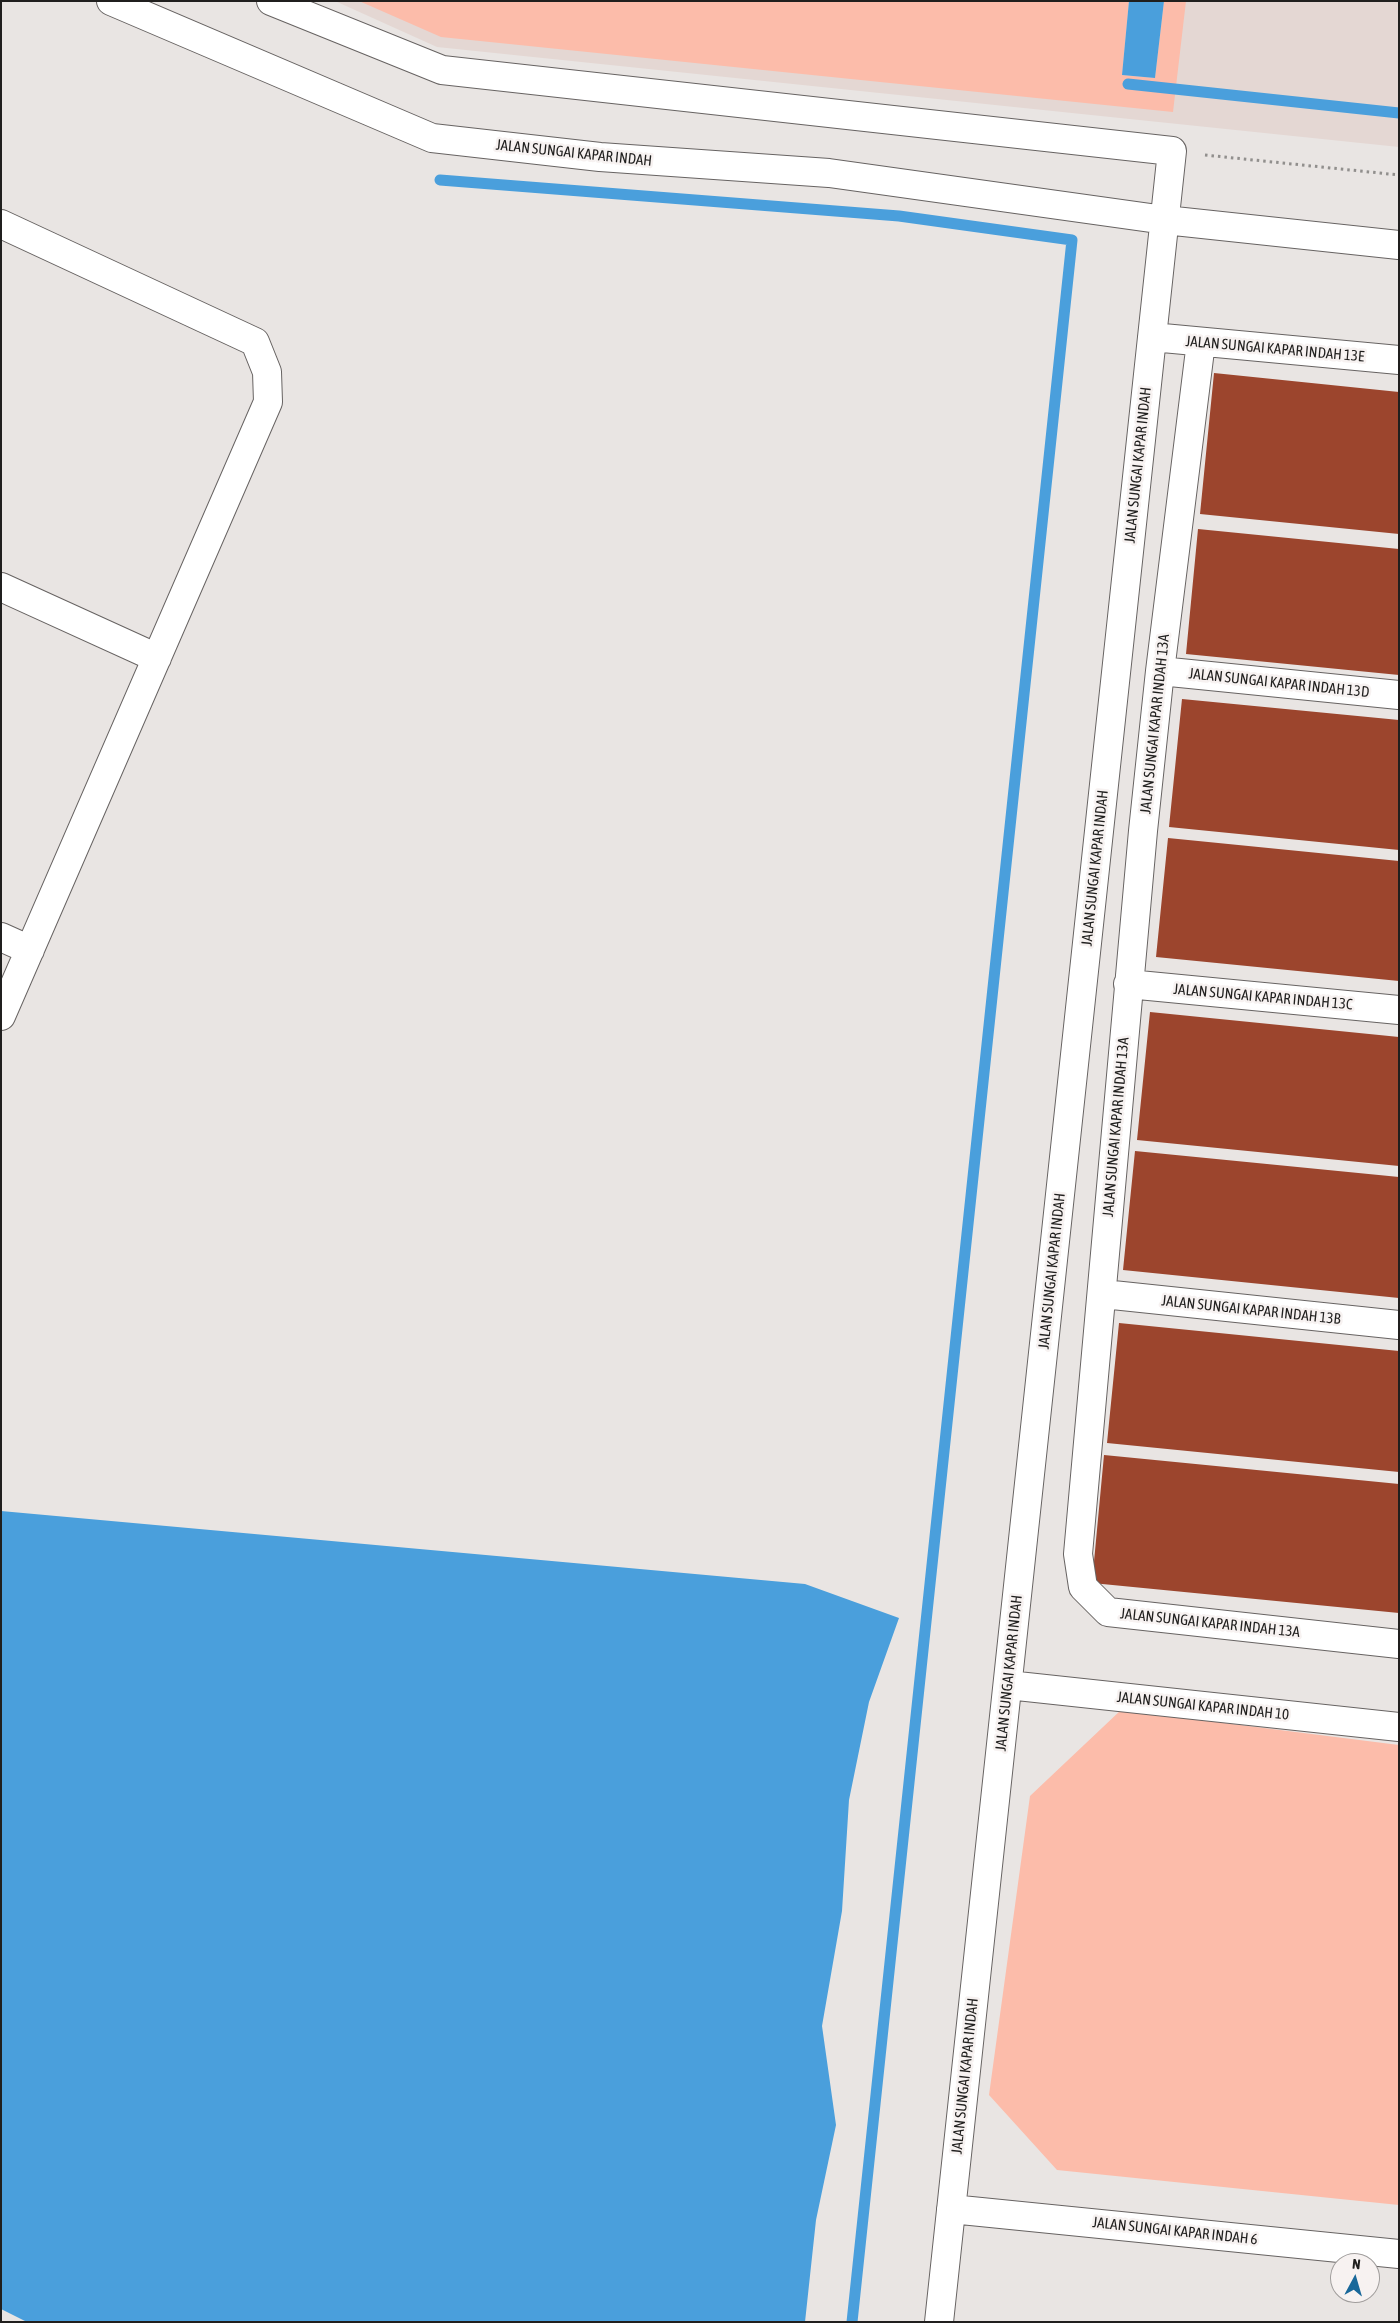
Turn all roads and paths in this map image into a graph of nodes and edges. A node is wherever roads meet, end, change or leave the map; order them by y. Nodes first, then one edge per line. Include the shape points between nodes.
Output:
1 (112, 1) edge
2 (272, 1) edge
3 (1172, 152) junction
4 (1399, 175) edge
5 (1165, 220) junction
6 (1, 224) edge
7 (1399, 244) edge
8 (1152, 337) junction
9 (1201, 342) junction
10 (1399, 360) edge
11 (1, 588) edge
12 (156, 658) junction
13 (1160, 671) junction
14 (1399, 695) edge
15 (1, 937) edge
16 (30, 950) junction
17 (1128, 984) junction
18 (1399, 1010) edge
19 (1, 1016) edge
20 (1103, 1294) junction
21 (1399, 1324) edge
22 (1399, 1644) edge
23 (1008, 1684) junction
24 (1399, 1727) edge
25 (951, 2208) junction
26 (1399, 2254) edge
27 (939, 2322) edge

1 - 5 street, JALAN SUNGAI KAPAR INDAH via 432,138 600,157 829,173
2 - 3 street via 442,70
3 - 4 path
3 - 5 street, JALAN SUNGAI KAPAR INDAH
5 - 7 street
5 - 8 street, JALAN SUNGAI KAPAR INDAH
6 - 12 street via 255,342 267,372 268,402
8 - 9 street, JALAN SUNGAI KAPAR INDAH 13E
8 - 23 street, JALAN SUNGAI KAPAR INDAH
9 - 10 street, JALAN SUNGAI KAPAR INDAH 13E
9 - 13 street, JALAN SUNGAI KAPAR INDAH 13A
11 - 12 street
12 - 16 street
13 - 14 street, JALAN SUNGAI KAPAR INDAH 13D
13 - 17 street, JALAN SUNGAI KAPAR INDAH 13A
15 - 16 street
16 - 19 street
17 - 18 street, JALAN SUNGAI KAPAR INDAH 13C
17 - 20 street, JALAN SUNGAI KAPAR INDAH 13A
20 - 21 street, JALAN SUNGAI KAPAR INDAH 13B
20 - 22 street, JALAN SUNGAI KAPAR INDAH 13A via 1078,1554 1083,1587 1108,1612
23 - 24 street, JALAN SUNGAI KAPAR INDAH 10
23 - 25 street, JALAN SUNGAI KAPAR INDAH
25 - 26 street, JALAN SUNGAI KAPAR INDAH 6
25 - 27 street, JALAN SUNGAI KAPAR INDAH

